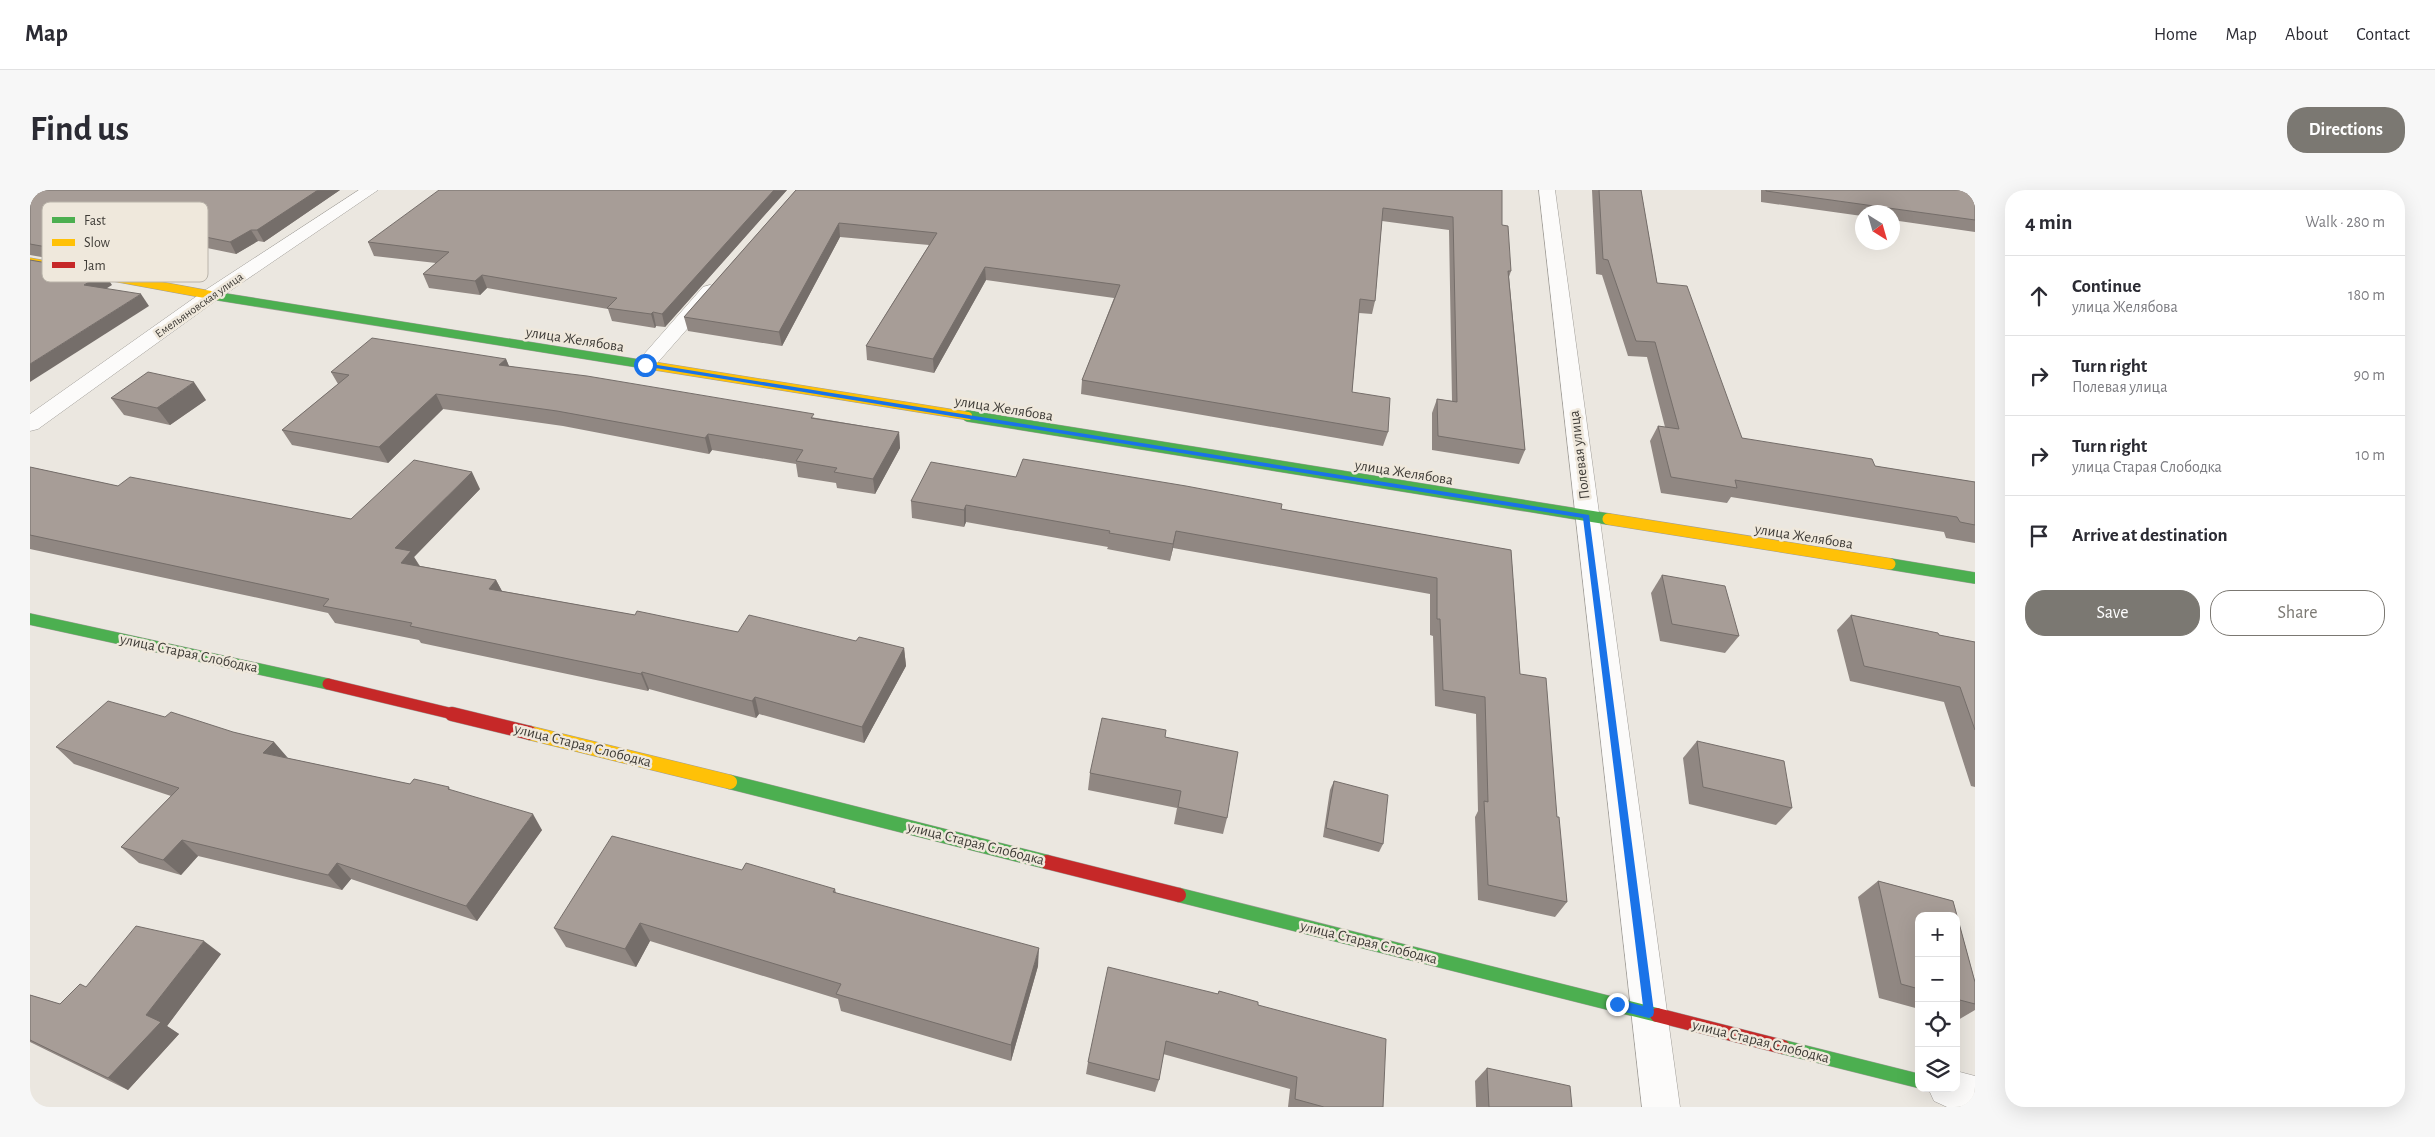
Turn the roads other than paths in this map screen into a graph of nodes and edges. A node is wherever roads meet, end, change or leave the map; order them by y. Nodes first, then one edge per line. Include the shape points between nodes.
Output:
1 (370, 190) edge
2 (1547, 190) edge
3 (722, 278) edge
4 (140, 282) edge
5 (211, 295) junction
6 (645, 365) junction
7 (30, 424) edge
8 (1587, 516) junction
9 (1975, 578) edge
10 (30, 619) edge
11 (1649, 1012) junction
12 (1915, 1080) edge
13 (1960, 1092) edge
14 (1975, 1096) edge
15 (1661, 1107) edge

1 - 5 street, Емельяновская улица
2 - 8 street, Полевая улица
3 - 6 street
4 - 5 street, улица Желябова
5 - 6 street, улица Желябова
5 - 7 street, Емельяновская улица
6 - 8 street, улица Желябова
8 - 9 street, улица Желябова
8 - 11 street, Полевая улица
10 - 11 street, улица Старая Слободка via 280,673 663,765
11 - 12 street, улица Старая Слободка
11 - 15 street, Полевая улица
13 - 14 street

